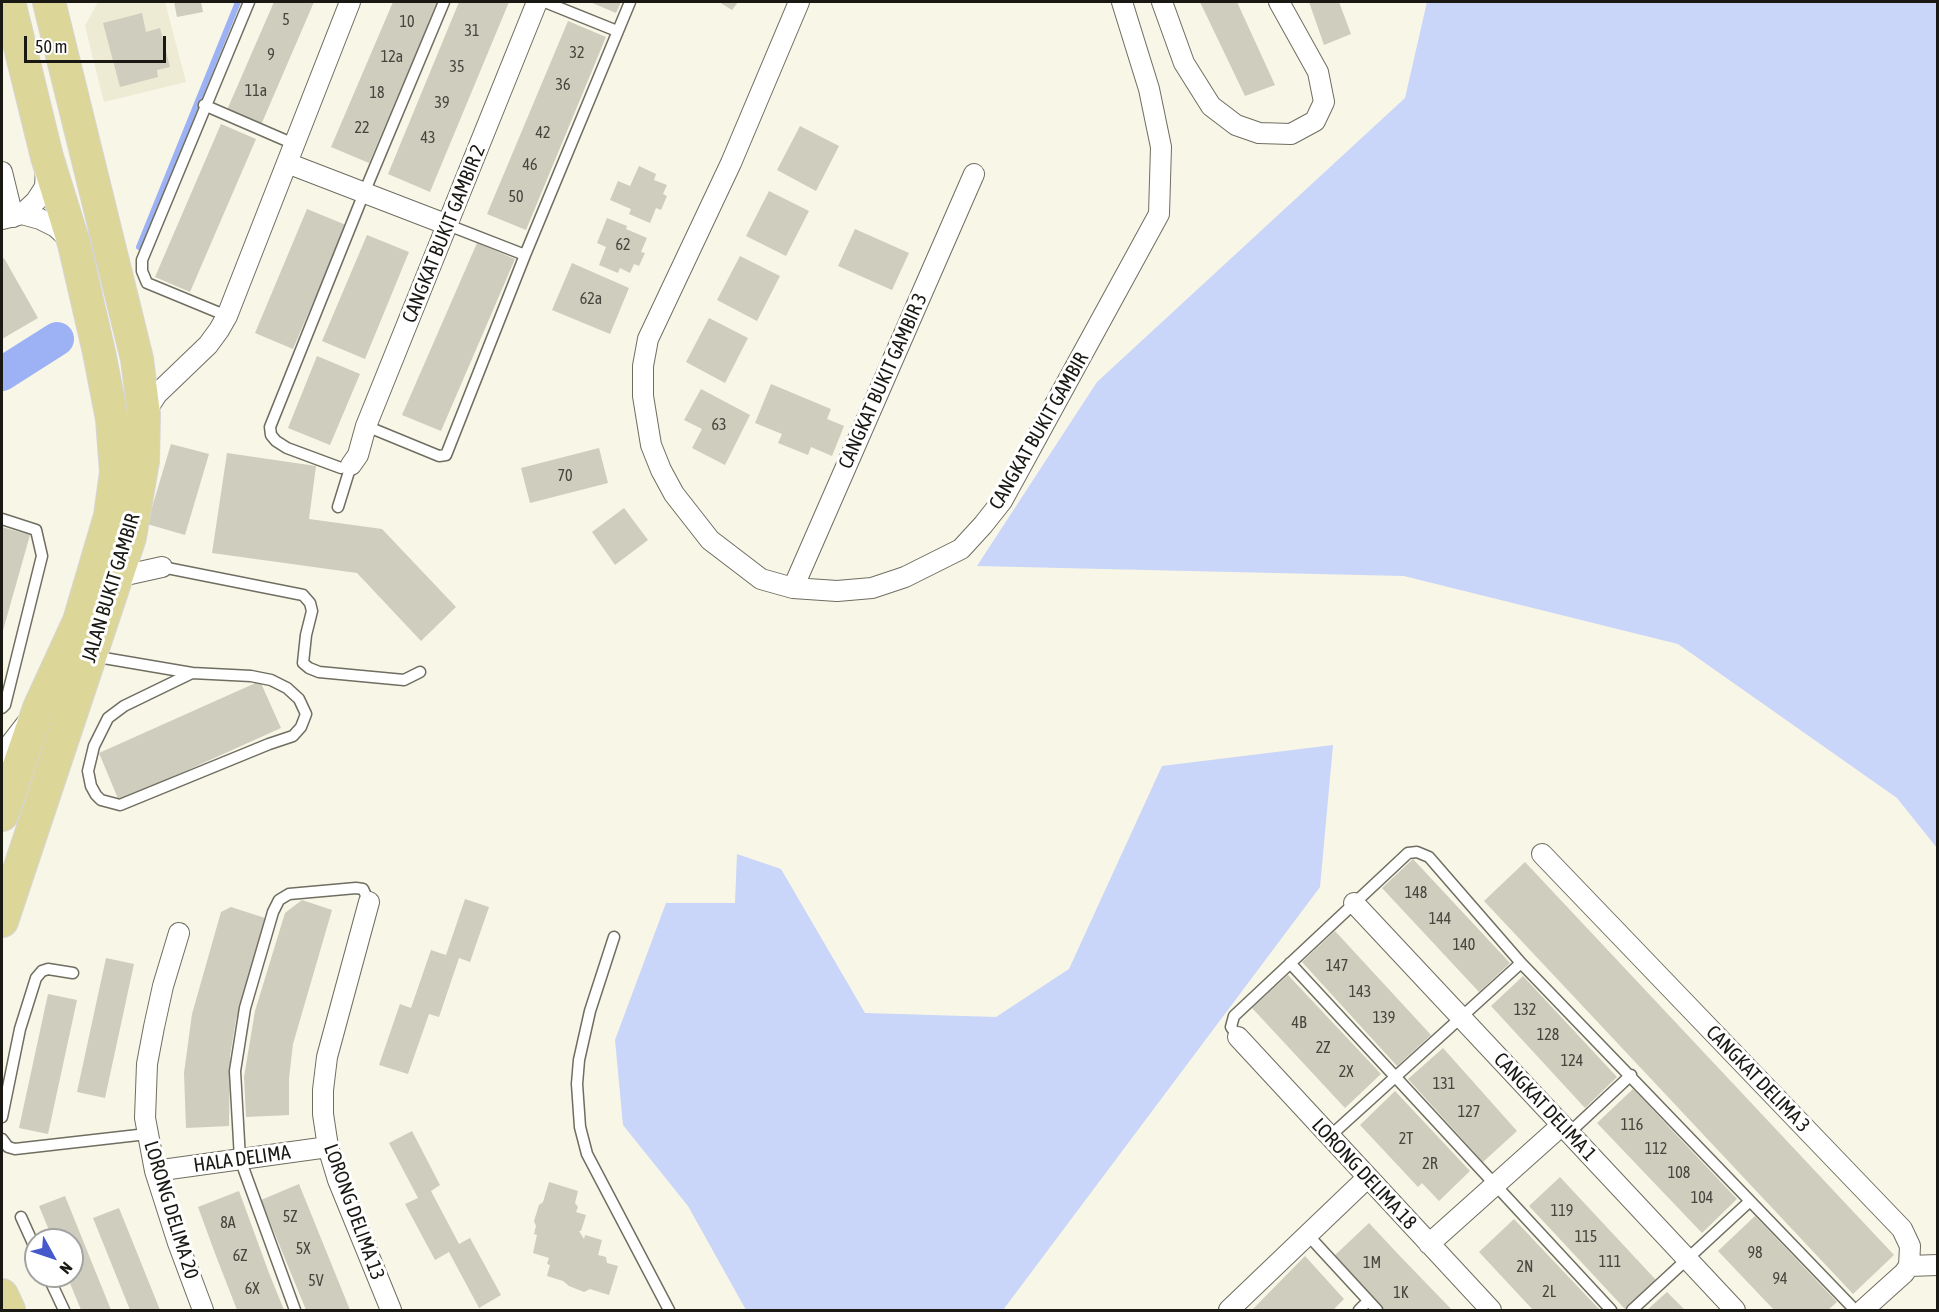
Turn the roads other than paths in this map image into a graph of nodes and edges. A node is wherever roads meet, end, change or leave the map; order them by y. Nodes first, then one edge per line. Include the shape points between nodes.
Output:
1 (9, 2) edge
2 (49, 2) edge
3 (249, 2) edge
4 (350, 2) edge
5 (444, 2) edge
6 (537, 2) edge
7 (545, 2) edge
8 (630, 2) edge
9 (799, 2) edge
10 (1122, 2) edge
11 (1162, 2) edge
12 (1279, 2) edge
13 (616, 31) junction
14 (204, 105) junction
15 (294, 144) junction
16 (47, 157) junction
17 (287, 163) junction
18 (2, 172) edge
19 (974, 174) dead end
20 (364, 193) junction
21 (12, 217) edge
22 (448, 225) junction
23 (74, 244) junction
24 (525, 255) junction
25 (226, 315) junction
26 (137, 359) junction
27 (182, 370) junction
28 (144, 414) junction
29 (366, 426) junction
30 (351, 465) junction
31 (338, 507) dead end
32 (2, 519) edge
33 (130, 537) junction
34 (162, 567) junction
35 (116, 580) junction
36 (793, 588) junction
37 (91, 656) junction
38 (420, 672) dead end
39 (192, 673) junction
40 (2, 708) edge
41 (39, 708) junction
42 (2, 755) edge
43 (2, 815) edge
44 (1542, 854) dead end
45 (8, 880) edge
46 (369, 902) joint
47 (1354, 903) junction
48 (2, 921) edge
49 (179, 933) dead end
50 (614, 937) dead end
51 (1290, 963) junction
52 (1521, 963) junction
53 (73, 973) dead end
54 (1461, 1018) junction
55 (1238, 1037) joint
56 (1631, 1075) junction
57 (1396, 1077) junction
58 (2, 1117) edge
59 (1566, 1129) junction
60 (147, 1134) junction
61 (1329, 1137) junction
62 (2, 1139) edge
63 (328, 1147) junction
64 (240, 1159) junction
65 (155, 1171) junction
66 (1367, 1178) junction
67 (1495, 1185) junction
68 (1750, 1201) junction
69 (21, 1217) dead end
70 (26, 1228) edge
71 (1307, 1234) junction
72 (1429, 1244) junction
73 (1687, 1259) junction
74 (1938, 1265) edge
75 (1909, 1266) junction
76 (53, 1288) edge
77 (2, 1295) edge
78 (1368, 1301) junction
79 (9, 1311) edge
80 (64, 1311) edge
81 (203, 1311) edge
82 (295, 1311) edge
83 (391, 1311) edge
84 (669, 1311) edge
85 (1229, 1311) edge
86 (1359, 1311) edge
87 (1377, 1311) edge
88 (1491, 1311) edge
89 (1611, 1311) edge
90 (1632, 1311) edge
91 (1735, 1311) edge
92 (1855, 1311) edge
93 (1863, 1311) edge

1 - 16 main road, JALAN BUKIT GAMBIR
2 - 26 main road, JALAN BUKIT GAMBIR
3 - 14 lane
4 - 15 street
5 - 20 lane
6 - 22 street, CANGKAT BUKIT GAMBIR 2
7 - 13 lane
8 - 13 lane
9 - 36 street, CANGKAT BUKIT GAMBIR via 731,163 648,339 643,366 651,446 674,494 710,540 761,579
10 - 36 street, CANGKAT BUKIT GAMBIR via 1149,89 1161,147 1159,214 1002,501 961,549 905,578 872,588
11 - 12 street via 1184,63 1211,106 1236,125 1259,133 1291,134 1315,121 1324,102 1318,72
13 - 24 lane
14 - 15 lane
14 - 25 lane via 142,260 142,272 147,284
15 - 17 street
16 - 21 street via 45,188 36,201
16 - 23 main road, JALAN BUKIT GAMBIR
17 - 20 street
17 - 25 street
18 - 21 street
19 - 36 street, CANGKAT BUKIT GAMBIR 3
20 - 22 street
20 - 30 lane via 270,426 271,435 287,447 341,468
21 - 23 street via 40,219 56,227
22 - 24 lane
22 - 29 street, CANGKAT BUKIT GAMBIR 2
23 - 41 main road, JALAN BUKIT GAMBIR via 110,403 116,472 111,516 78,621
24 - 29 lane via 446,455 439,456
25 - 27 street via 208,345
26 - 27 street via 157,376
26 - 28 main road, JALAN BUKIT GAMBIR
27 - 28 street
28 - 33 main road, JALAN BUKIT GAMBIR via 143,461
29 - 30 street, CANGKAT BUKIT GAMBIR 2
30 - 31 lane
32 - 40 lane via 36,530 42,556
33 - 34 street
33 - 35 main road, JALAN BUKIT GAMBIR
34 - 35 street
34 - 38 lane via 303,595 312,611 303,663 309,668 404,680
35 - 37 main road, JALAN BUKIT GAMBIR
37 - 39 lane
37 - 45 main road, JALAN BUKIT GAMBIR
39 - 39 lane via 271,680 299,699 306,714 301,727 293,736 120,805 101,800 91,786 88,771 94,746 108,718 124,706
41 - 42 street
41 - 43 main road, JALAN BUKIT GAMBIR
44 - 75 street, CANGKAT DELIMA 3 via 1902,1229 1910,1246
45 - 48 main road, JALAN BUKIT GAMBIR
46 - 63 street, LORONG DELIMA 13 via 327,1057 323,1102
46 - 64 lane via 363,889 356,888 289,894 279,900 245,1008 235,1071
47 - 51 lane
47 - 52 lane via 1408,853 1429,856
47 - 54 street, CANGKAT DELIMA 1
49 - 60 street, LORONG DELIMA 20 via 147,1064
50 - 84 lane via 579,1060 580,1127 587,1154
51 - 55 lane via 1234,1016 1231,1027
51 - 57 lane
52 - 54 lane
52 - 56 lane
53 - 58 lane via 48,969 36,978 20,1029
54 - 57 lane
54 - 59 street, CANGKAT DELIMA 1
55 - 61 street, LORONG DELIMA 18
56 - 59 lane
56 - 68 lane
57 - 61 lane
57 - 67 lane
59 - 67 street
59 - 73 street, CANGKAT DELIMA 1
60 - 62 lane via 15,1149
60 - 65 street, LORONG DELIMA 20
61 - 66 street, LORONG DELIMA 18
63 - 64 street, HALA DELIMA
63 - 83 street, LORONG DELIMA 13
64 - 65 street, HALA DELIMA
64 - 82 lane
65 - 81 street, LORONG DELIMA 20
66 - 71 street
66 - 72 street, LORONG DELIMA 18
67 - 72 street
67 - 89 lane
68 - 73 lane
68 - 92 lane
69 - 70 lane
71 - 78 lane
71 - 85 street
72 - 88 street, LORONG DELIMA 18
73 - 90 lane
73 - 91 street, CANGKAT DELIMA 1
74 - 75 street
75 - 93 street
76 - 80 lane
77 - 79 main road
78 - 86 lane
78 - 87 lane

